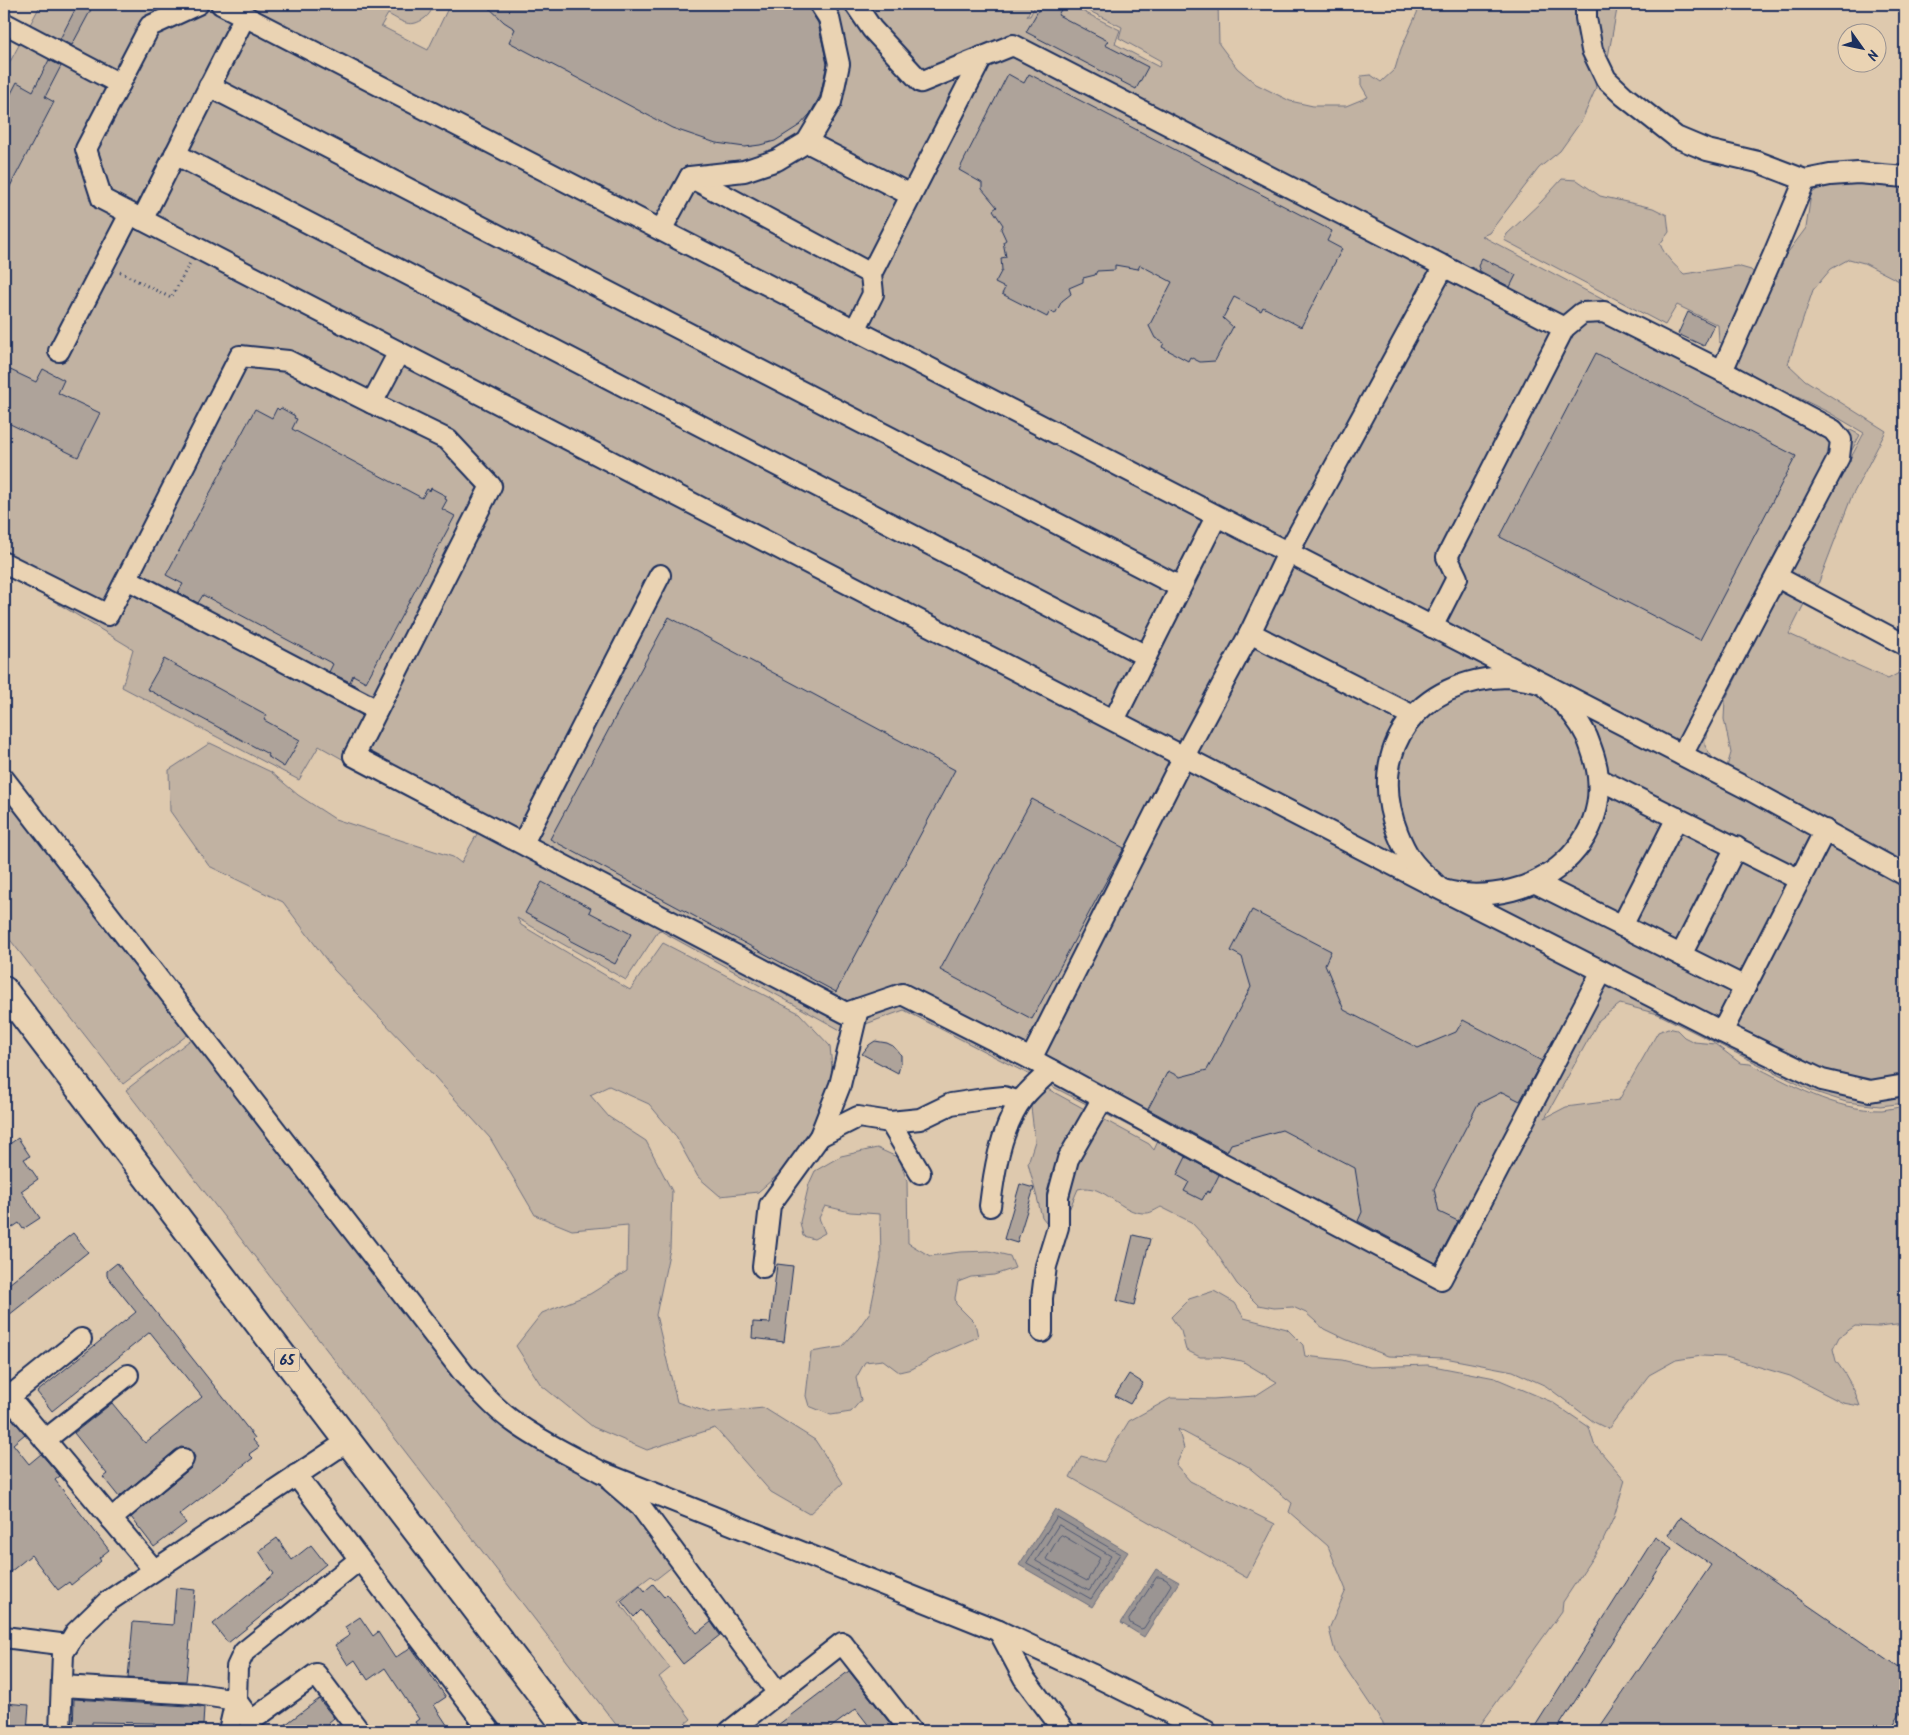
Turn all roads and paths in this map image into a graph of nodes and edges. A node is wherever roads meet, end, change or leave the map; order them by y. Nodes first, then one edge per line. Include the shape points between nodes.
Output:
1 (198, 4) edge
2 (220, 4) edge
3 (820, 4) edge
4 (855, 4) edge
5 (1586, 4) edge
6 (245, 16) junction
7 (4, 23) edge
8 (982, 57) junction
9 (120, 84) junction
10 (209, 86) junction
11 (807, 142) junction
12 (175, 154) junction
13 (690, 177) junction
14 (1905, 177) edge
15 (1805, 180) junction
16 (911, 195) junction
17 (136, 217) junction
18 (660, 230) junction
19 (197, 248) junction
20 (104, 264) junction
21 (1444, 266) junction
22 (870, 274) junction
23 (1564, 328) junction
24 (855, 330) junction
25 (59, 351) dead end
26 (398, 352) junction
27 (1722, 370) junction
28 (372, 403) junction
29 (1216, 517) junction
30 (1288, 553) junction
31 (4, 564) edge
32 (660, 575) dead end
33 (1777, 577) junction
34 (127, 579) junction
35 (1180, 587) junction
36 (1432, 627) junction
37 (1250, 632) junction
38 (1905, 645) edge
39 (1146, 656) junction
40 (1544, 686) junction
41 (377, 710) junction
42 (1413, 716) junction
43 (1114, 720) junction
44 (1682, 755) junction
45 (1184, 756) junction
46 (4, 779) edge
47 (1599, 779) junction
48 (1677, 818) junction
49 (1825, 830) junction
50 (523, 843) junction
51 (1736, 847) junction
52 (1905, 875) edge
53 (1800, 880) junction
54 (1536, 883) junction
55 (1442, 890) junction
56 (1622, 926) junction
57 (1681, 955) junction
58 (1602, 970) junction
59 (1745, 987) junction
60 (4, 990) edge
61 (858, 1009) junction
62 (1722, 1032) junction
63 (1031, 1059) junction
64 (1051, 1070) junction
65 (1905, 1085) edge
66 (1103, 1098) junction
67 (1020, 1102) junction
68 (890, 1122) junction
69 (820, 1136) junction
70 (920, 1174) dead end
71 (990, 1206) dead end
72 (763, 1267) dead end
73 (1042, 1332) dead end
74 (81, 1339) dead end
75 (128, 1376) dead end
76 (6, 1394) edge
77 (45, 1440) junction
78 (348, 1441) junction
79 (183, 1460) dead end
80 (601, 1472) junction
81 (296, 1475) junction
82 (111, 1519) junction
83 (359, 1560) junction
84 (154, 1570) junction
85 (998, 1631) junction
86 (4, 1637) edge
87 (68, 1645) junction
88 (62, 1686) junction
89 (778, 1694) junction
90 (236, 1700) junction
91 (60, 1731) edge
92 (229, 1731) edge
93 (359, 1731) edge
94 (490, 1731) edge
95 (569, 1731) edge
96 (730, 1731) edge
97 (911, 1731) edge
98 (1064, 1731) edge
99 (1206, 1731) edge

1 - 9 street via 150,26
2 - 6 street
3 - 11 street via 829,18 839,64 831,102
4 - 8 street via 872,29 921,82
5 - 15 street via 1592,50 1606,79 1662,127 1690,144 1758,162
6 - 10 street
6 - 18 street
7 - 9 street
8 - 16 street
8 - 21 street via 1013,45
9 - 17 street via 86,149 102,200
10 - 12 street
10 - 35 street
11 - 13 street via 777,160 744,170
11 - 16 street
12 - 17 street
12 - 39 street
13 - 18 street
13 - 22 street
14 - 15 street via 1858,173
15 - 27 street
16 - 22 street
17 - 19 street
17 - 20 street
18 - 24 street
19 - 20 path via 171,298
19 - 26 street
20 - 25 street
21 - 23 street
21 - 30 street
22 - 24 street via 873,294
23 - 27 street via 1582,313 1604,312
23 - 36 street via 1447,557 1457,578
24 - 29 street
26 - 28 street
26 - 43 street
27 - 33 street via 1833,430 1841,440 1839,457
28 - 34 street via 288,360 240,356
28 - 41 street via 448,440 491,486
29 - 30 street
29 - 35 street
30 - 36 street
30 - 37 street
31 - 34 street via 108,615
32 - 50 street
33 - 38 street
33 - 44 street
34 - 41 street
35 - 39 street
36 - 40 street
37 - 42 street
37 - 45 street
39 - 43 street
40 - 42 street via 1508,678 1476,681 1444,692
40 - 44 street
40 - 47 street via 1582,724
41 - 50 street via 354,756
42 - 55 street via 1392,754 1388,770 1388,803 1404,850
43 - 45 street
44 - 49 street
45 - 55 street
45 - 63 street
46 - 80 street via 464,1374 513,1421
47 - 48 street
47 - 54 street via 1593,818 1578,848 1555,872
48 - 51 street
48 - 56 street
49 - 52 street
49 - 53 street
50 - 61 street via 846,1013
51 - 53 street
51 - 57 street
53 - 59 street
54 - 55 street via 1494,895
54 - 56 street
55 - 58 street
56 - 57 street
57 - 59 street
58 - 62 street
58 - 66 street via 1441,1278
59 - 62 street
60 - 78 main road, 65
61 - 63 street via 902,994
61 - 69 street via 840,1085
62 - 65 street via 1822,1080 1870,1091
63 - 64 street
64 - 66 street
64 - 67 street
66 - 73 street via 1068,1159 1058,1196 1058,1227 1042,1298
67 - 68 street via 1004,1097 984,1098 951,1104 920,1119
67 - 71 street via 1008,1126 993,1174
68 - 69 street via 858,1117
68 - 70 street
69 - 72 street via 770,1205
74 - 76 street
75 - 77 street
76 - 77 street
77 - 82 street
78 - 81 street
78 - 95 main road, 65
79 - 82 street
80 - 85 street
80 - 89 street via 641,1507
81 - 83 street
81 - 84 street
82 - 84 street
83 - 90 street via 244,1652 237,1667
83 - 94 street
84 - 87 street via 107,1602 76,1632
85 - 98 street via 1024,1678
85 - 99 street
86 - 87 street
87 - 88 street via 64,1653
88 - 90 street via 197,1694
88 - 91 street
89 - 96 street
89 - 97 street via 842,1643
90 - 92 street
90 - 93 street via 251,1721 316,1674

